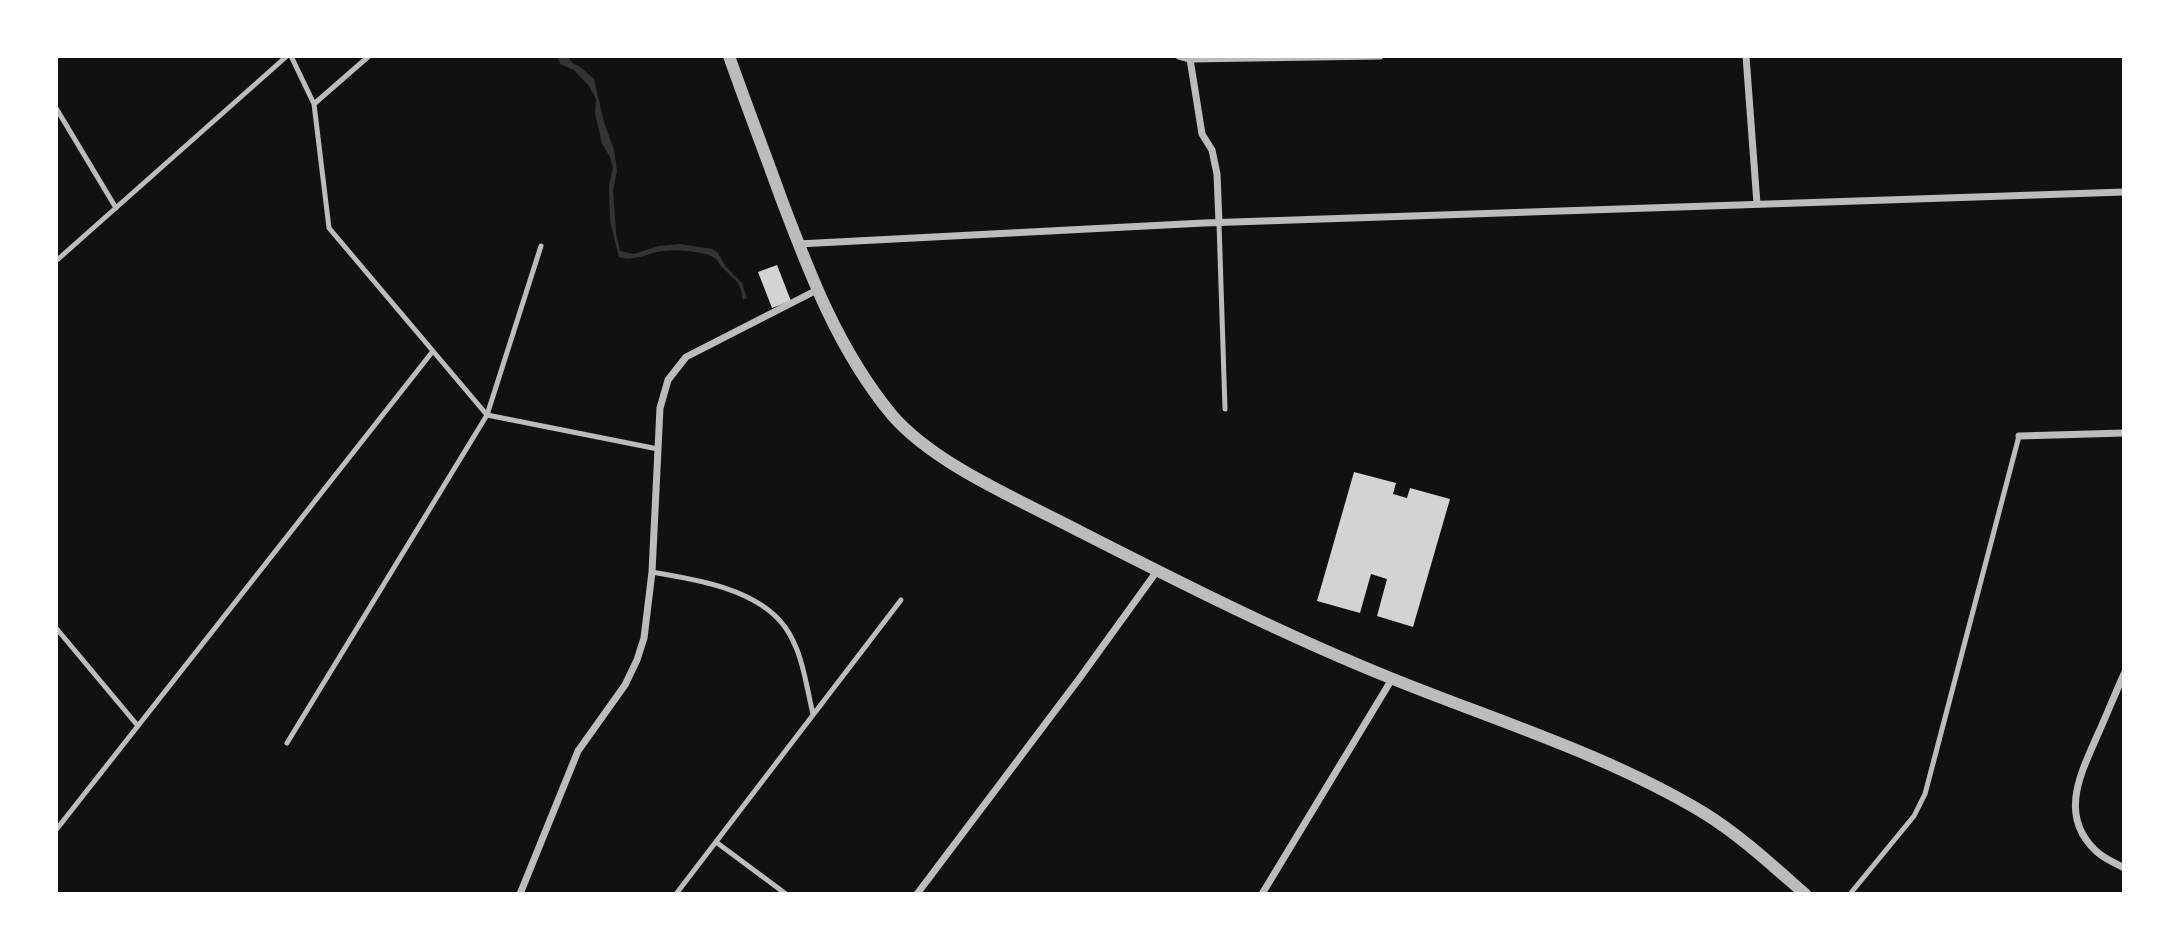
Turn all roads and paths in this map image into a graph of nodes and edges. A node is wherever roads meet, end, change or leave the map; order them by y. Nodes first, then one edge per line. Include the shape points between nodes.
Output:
1 (289, 56) edge
2 (369, 56) edge
3 (729, 56) edge
4 (1179, 56) edge
5 (1380, 56) edge
6 (1746, 56) edge
7 (1306, 57) edge
8 (1190, 59) junction
9 (314, 104) junction
10 (56, 108) edge
11 (2124, 192) edge
12 (1756, 204) junction
13 (116, 208) junction
14 (1219, 223) junction
15 (798, 244) junction
16 (541, 246) dead end
17 (56, 261) edge
18 (817, 290) junction
19 (433, 351) junction
20 (1225, 409) dead end
21 (486, 415) junction
22 (2124, 433) edge
23 (2020, 436) joint
24 (658, 449) junction
25 (1157, 571) junction
26 (652, 572) junction
27 (901, 600) dead end
28 (56, 628) edge
29 (2124, 674) edge
30 (1392, 679) junction
31 (813, 715) junction
32 (138, 726) junction
33 (287, 743) dead end
34 (56, 830) edge
35 (716, 842) junction
36 (2124, 868) edge
37 (520, 894) edge
38 (676, 894) edge
39 (786, 894) edge
40 (917, 894) edge
41 (1262, 894) edge
42 (1805, 894) edge
43 (1850, 894) edge

1 - 9 lane
1 - 13 lane
2 - 9 lane
3 - 15 street
4 - 8 street
5 - 7 street
6 - 12 street
7 - 8 street
8 - 14 street via 1202,134 1212,150 1217,174
9 - 19 lane via 329,228
10 - 13 lane
11 - 12 street
12 - 14 street
13 - 17 lane
14 - 15 street
14 - 20 lane
15 - 18 street
16 - 21 lane
18 - 24 street via 687,357 668,380 660,408
18 - 25 street via 867,383 916,439 988,483
19 - 21 lane
19 - 32 lane
21 - 24 lane
21 - 33 lane
22 - 23 street
23 - 43 lane via 1925,794 1914,816
24 - 26 street
25 - 30 street
25 - 40 street
26 - 31 lane via 724,587 775,615 800,658
26 - 37 street via 637,660 625,685 578,751
27 - 31 lane
28 - 32 lane
29 - 36 street via 2077,783 2076,803 2078,824 2086,839 2097,853
30 - 41 street
30 - 42 street via 1654,785 1707,815
31 - 35 lane
32 - 34 lane
35 - 38 lane
35 - 39 lane

